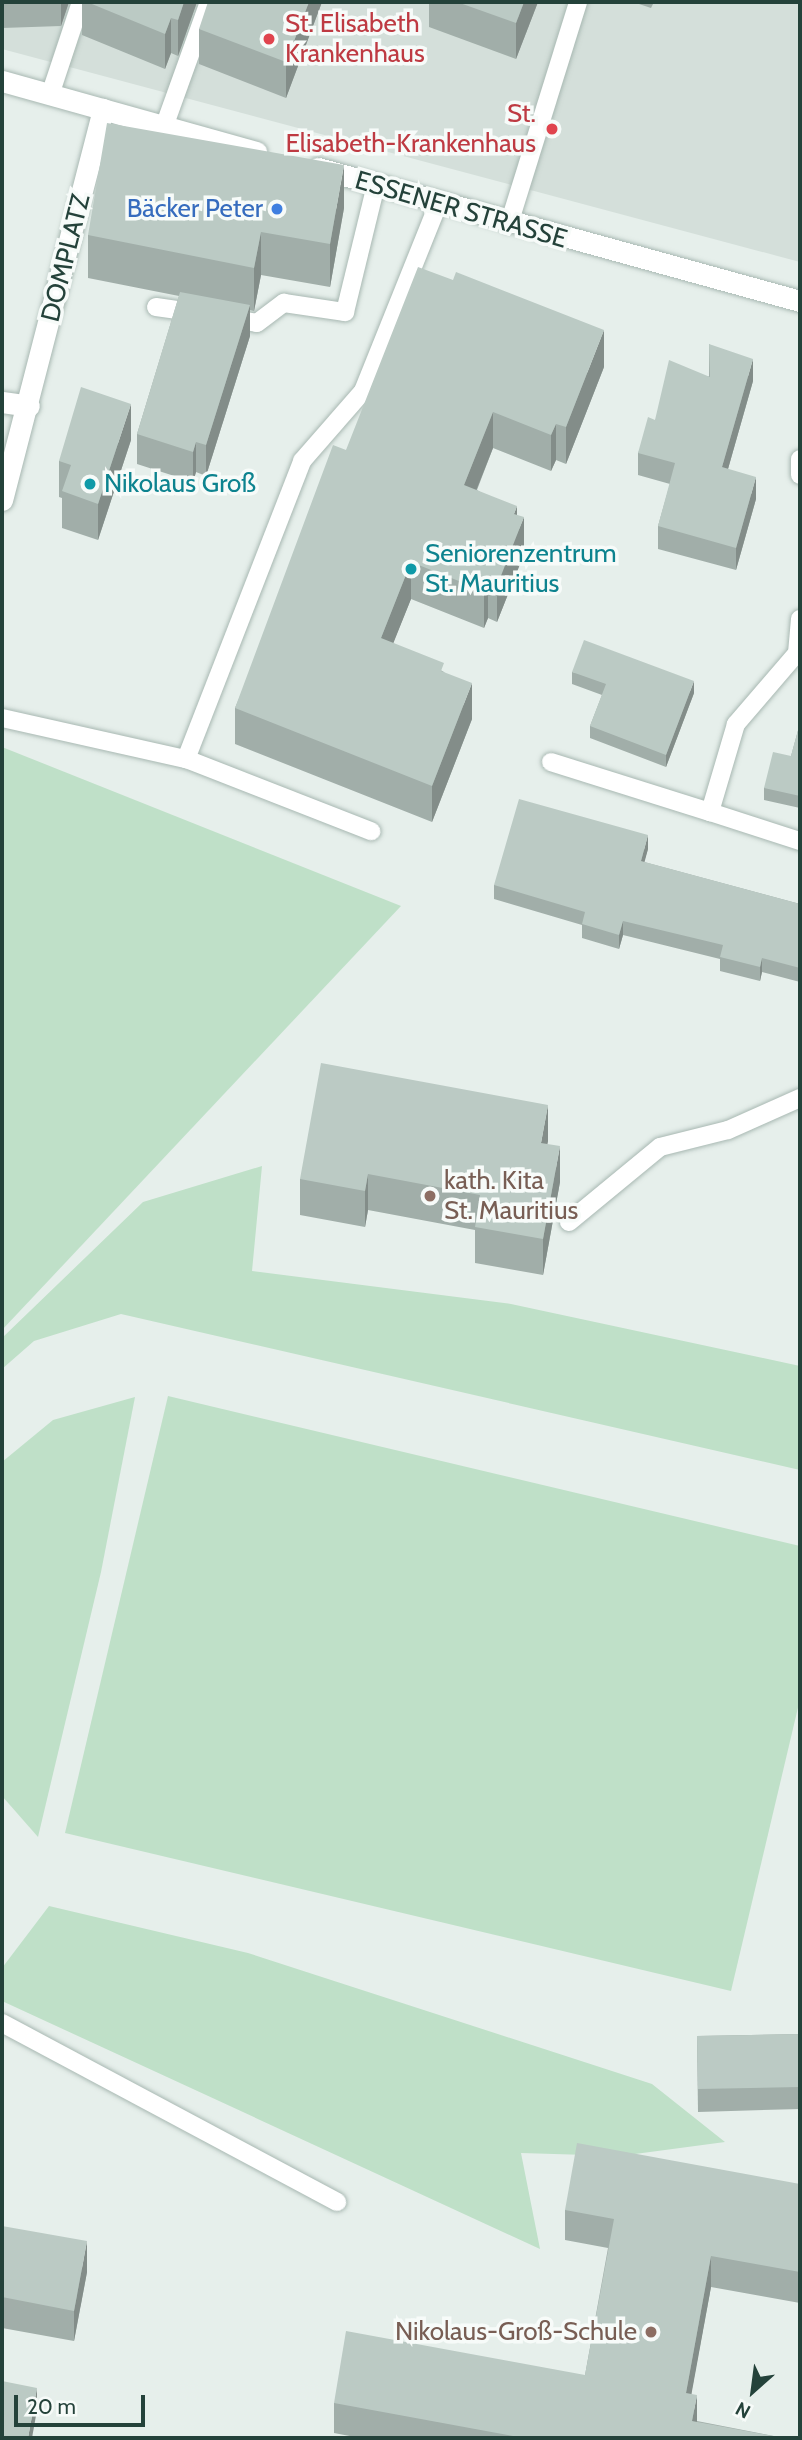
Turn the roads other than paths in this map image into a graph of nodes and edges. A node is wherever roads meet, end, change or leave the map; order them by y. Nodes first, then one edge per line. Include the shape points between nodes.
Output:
1 (81, 2) edge
2 (209, 2) edge
3 (578, 2) edge
4 (2, 81) edge
5 (50, 95) junction
6 (103, 110) junction
7 (164, 127) junction
8 (272, 156) edge
9 (299, 164) edge
10 (376, 185) junction
11 (438, 204) junction
12 (509, 224) junction
13 (800, 301) edge
14 (156, 307) dead end
15 (2, 402) edge
16 (27, 415) junction
17 (800, 459) edge
18 (800, 475) edge
19 (2, 500) edge
20 (800, 619) edge
21 (2, 718) edge
22 (186, 759) junction
23 (551, 762) dead end
24 (710, 812) junction
25 (371, 831) dead end
26 (800, 841) edge
27 (800, 1098) edge
28 (569, 1222) dead end
29 (2, 2023) edge
30 (337, 2202) dead end

1 - 5 lane
2 - 7 lane
3 - 12 lane
4 - 5 street
5 - 6 street
6 - 7 street
6 - 16 street, DOMPLATZ
7 - 8 street
9 - 10 street, ESSENER STRASSE
10 - 11 street, ESSENER STRASSE
10 - 14 lane via 345,312 285,303 257,323
11 - 12 street, ESSENER STRASSE
11 - 22 lane via 363,391 302,461
12 - 13 street, ESSENER STRASSE
15 - 16 street
16 - 19 street, DOMPLATZ
17 - 18 lane
20 - 24 lane via 797,653 736,724
21 - 22 lane
22 - 25 lane
23 - 24 lane
24 - 26 lane
27 - 28 lane via 728,1130 660,1147
29 - 30 lane

